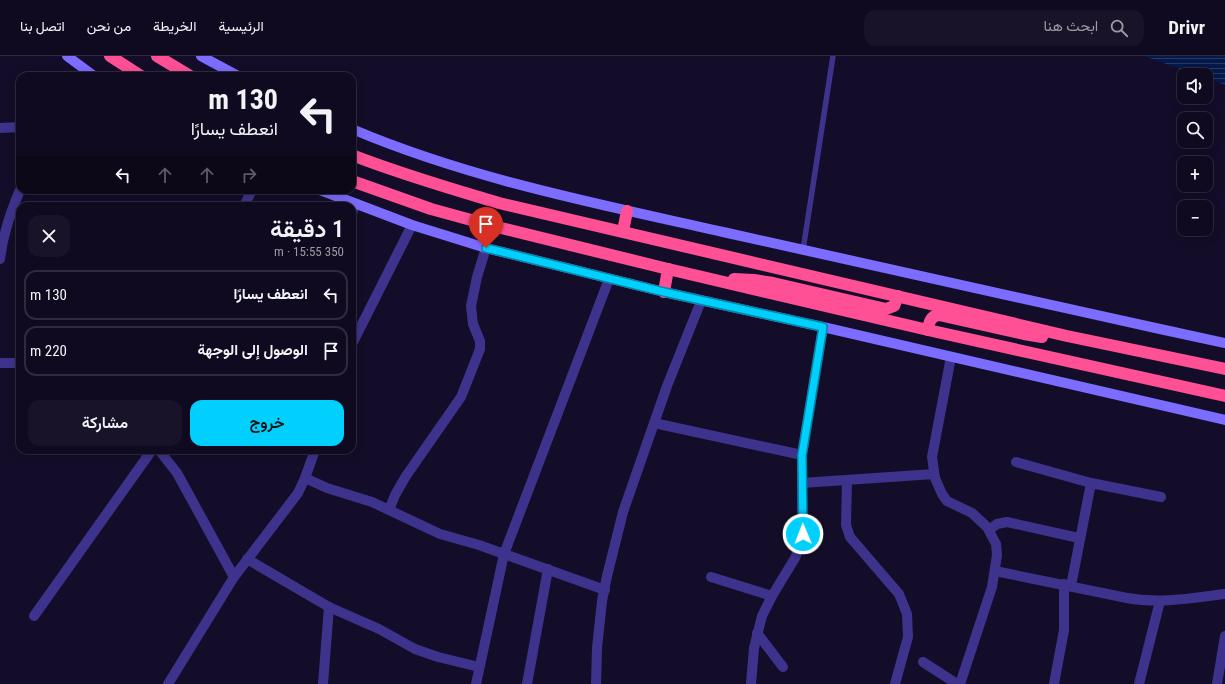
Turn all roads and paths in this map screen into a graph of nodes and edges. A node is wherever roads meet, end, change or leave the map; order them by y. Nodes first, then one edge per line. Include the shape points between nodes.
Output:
1 (67, 56) edge
2 (110, 56) edge
3 (157, 56) edge
4 (201, 56) edge
5 (833, 56) edge
6 (89, 72) edge
7 (134, 72) edge
8 (183, 72) edge
9 (231, 72) edge
10 (0, 128) edge
11 (16, 128) edge
12 (356, 131) edge
13 (356, 158) edge
14 (356, 182) edge
15 (18, 194) edge
16 (328, 194) edge
17 (343, 202) edge
18 (356, 209) edge
19 (627, 211) junction
20 (412, 225) junction
21 (623, 232) junction
22 (486, 248) junction
23 (803, 250) junction
24 (0, 259) edge
25 (668, 269) junction
26 (609, 279) junction
27 (708, 279) junction
28 (664, 292) junction
29 (898, 296) junction
30 (701, 300) junction
31 (823, 327) junction
32 (928, 330) junction
33 (356, 336) edge
34 (1067, 336) junction
35 (1225, 342) edge
36 (950, 357) junction
37 (0, 363) edge
38 (16, 363) edge
39 (1225, 369) edge
40 (1225, 396) edge
41 (1225, 420) edge
42 (654, 423) junction
43 (149, 454) edge
44 (163, 454) edge
45 (314, 454) edge
46 (802, 455) junction
47 (1016, 462) dead end
48 (934, 474) junction
49 (305, 478) junction
50 (847, 480) junction
51 (802, 483) junction
52 (1091, 483) junction
53 (1161, 497) dead end
54 (388, 510) junction
55 (989, 530) junction
56 (1079, 538) junction
57 (504, 554) junction
58 (247, 559) junction
59 (548, 569) junction
60 (995, 571) junction
61 (234, 577) junction
62 (710, 577) dead end
63 (1068, 585) junction
64 (605, 590) junction
65 (1225, 594) edge
66 (772, 596) junction
67 (1160, 601) junction
68 (329, 607) junction
69 (34, 616) dead end
70 (757, 633) junction
71 (1225, 636) edge
72 (923, 662) dead end
73 (479, 667) junction
74 (783, 668) dead end
75 (173, 683) edge
76 (323, 684) edge
77 (476, 684) edge
78 (527, 684) edge
79 (596, 684) edge
80 (751, 684) edge
81 (895, 684) edge
82 (959, 684) edge
83 (1054, 684) edge
84 (1139, 684) edge
85 (1217, 684) edge

1 - 6 main road
2 - 7 highway
3 - 8 highway
4 - 9 main road
5 - 23 lane
10 - 11 street
12 - 19 main road via 459,168
13 - 21 highway via 499,203
14 - 25 highway via 431,209
15 - 24 street via 4,232
16 - 17 main road
18 - 20 main road
19 - 21 highway
19 - 23 main road
20 - 22 main road
20 - 33 street
21 - 29 highway
22 - 26 main road
22 - 54 street via 471,306 480,349 461,397 410,470
23 - 35 main road
25 - 27 highway
25 - 28 highway
26 - 28 main road
26 - 57 street
27 - 29 highway via 763,281 886,309 894,306
27 - 32 highway
28 - 30 main road
29 - 34 highway
30 - 31 main road
30 - 42 street
31 - 36 main road
31 - 46 street
32 - 34 highway via 930,320 939,315 1039,337
32 - 40 highway
34 - 39 highway
36 - 41 main road
36 - 48 street via 932,457
37 - 38 street
42 - 46 street
42 - 64 street via 623,512
43 - 69 street
44 - 61 street via 177,473
45 - 49 street
46 - 51 street
47 - 52 street
48 - 50 street
48 - 55 street via 945,498 972,513
49 - 54 street
49 - 58 street via 288,506
50 - 51 street
50 - 81 street via 846,525 850,536 899,594 907,614 908,637
51 - 66 street via 801,547
52 - 53 street
52 - 56 street
54 - 57 street via 440,534
55 - 56 street via 997,524 1007,522
55 - 60 street via 996,544
56 - 63 street
57 - 59 street
57 - 73 street
58 - 61 street
58 - 68 street
59 - 64 street
59 - 78 street
60 - 63 street
60 - 82 street
61 - 75 street
62 - 66 street
63 - 67 street via 1138,600
63 - 83 street via 1064,630
64 - 79 street via 597,648
65 - 67 street
66 - 70 street
67 - 84 street
68 - 73 street via 379,629 415,649
68 - 76 street
70 - 74 street
70 - 80 street
71 - 85 street
72 - 82 street
73 - 77 street

